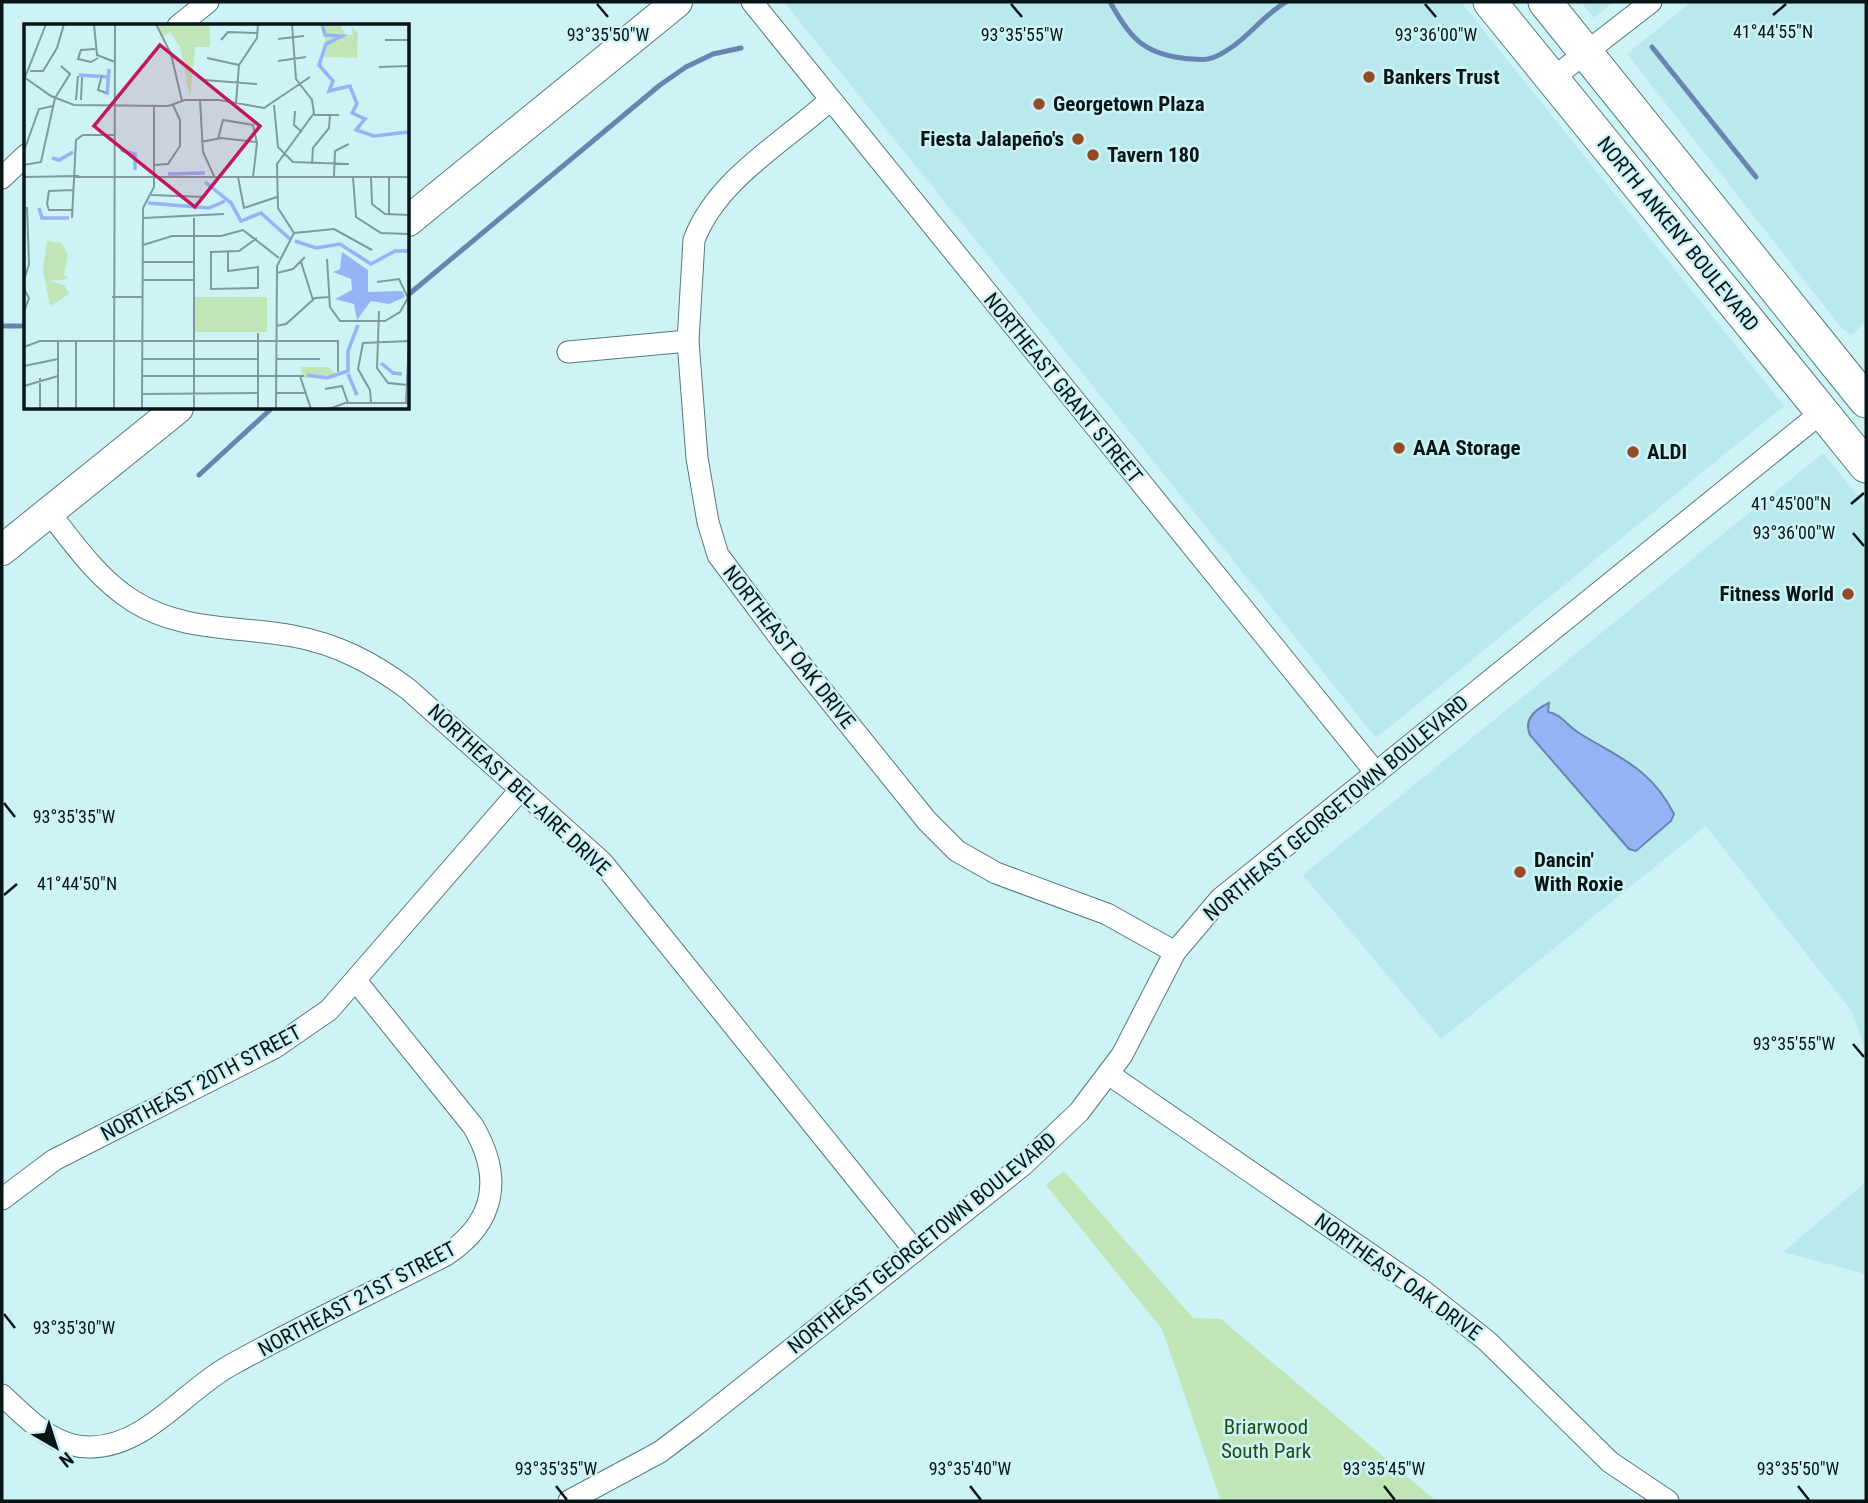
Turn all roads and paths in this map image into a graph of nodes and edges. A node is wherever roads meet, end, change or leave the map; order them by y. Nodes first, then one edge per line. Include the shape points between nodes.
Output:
1 (208, 2) edge
2 (677, 2) edge
3 (752, 2) edge
4 (1490, 2) edge
5 (1545, 2) edge
6 (1651, 2) edge
7 (180, 24) edge
8 (1587, 53) junction
9 (1553, 78) junction
10 (829, 101) junction
11 (24, 157) edge
12 (2, 178) edge
13 (410, 219) edge
14 (688, 341) junction
15 (568, 352) dead end
16 (1866, 401) edge
17 (176, 410) edge
18 (1822, 412) junction
19 (1866, 466) edge
20 (49, 512) junction
21 (2, 550) edge
22 (1376, 773) junction
23 (521, 789) junction
24 (1175, 952) junction
25 (356, 981) junction
26 (1110, 1075) junction
27 (2, 1199) edge
28 (915, 1251) junction
29 (2, 1395) edge
30 (569, 1501) edge
31 (1668, 1501) edge

1 - 7 street
2 - 13 main road
3 - 10 street, NORTHEAST GRANT STREET
4 - 9 main road, NORTH ANKENY BOULEVARD
5 - 8 main road, NORTH ANKENY BOULEVARD
6 - 8 street
8 - 9 street
8 - 16 main road, NORTH ANKENY BOULEVARD
9 - 18 main road, NORTH ANKENY BOULEVARD
10 - 14 street, NORTHEAST OAK DRIVE via 730,185 708,210 691,256
10 - 22 street, NORTHEAST GRANT STREET
11 - 12 street
14 - 15 street
14 - 24 street, NORTHEAST OAK DRIVE via 697,458 718,555 786,646 957,852 996,873 1107,914
17 - 20 main road
18 - 19 main road, NORTH ANKENY BOULEVARD
18 - 22 street, NORTHEAST GEORGETOWN BOULEVARD
20 - 21 main road
20 - 23 street, NORTHEAST BEL-AIRE DRIVE via 89,563 132,601 181,622 292,635 353,654 408,689
22 - 24 street, NORTHEAST GEORGETOWN BOULEVARD via 1220,899
23 - 25 street, NORTHEAST 20TH STREET
23 - 28 street, NORTHEAST BEL-AIRE DRIVE via 608,870
24 - 26 street, NORTHEAST GEORGETOWN BOULEVARD
25 - 27 street, NORTHEAST 20TH STREET via 302,1031 54,1160
25 - 29 street, NORTHEAST 21ST STREET via 473,1126 486,1149 491,1190 476,1229 462,1245 209,1378 127,1440 107,1446 69,1444 34,1425
26 - 28 street, NORTHEAST GEORGETOWN BOULEVARD via 1023,1165
26 - 31 street, NORTHEAST OAK DRIVE via 1422,1290 1486,1341 1610,1462
28 - 30 street, NORTHEAST GEORGETOWN BOULEVARD via 660,1452

